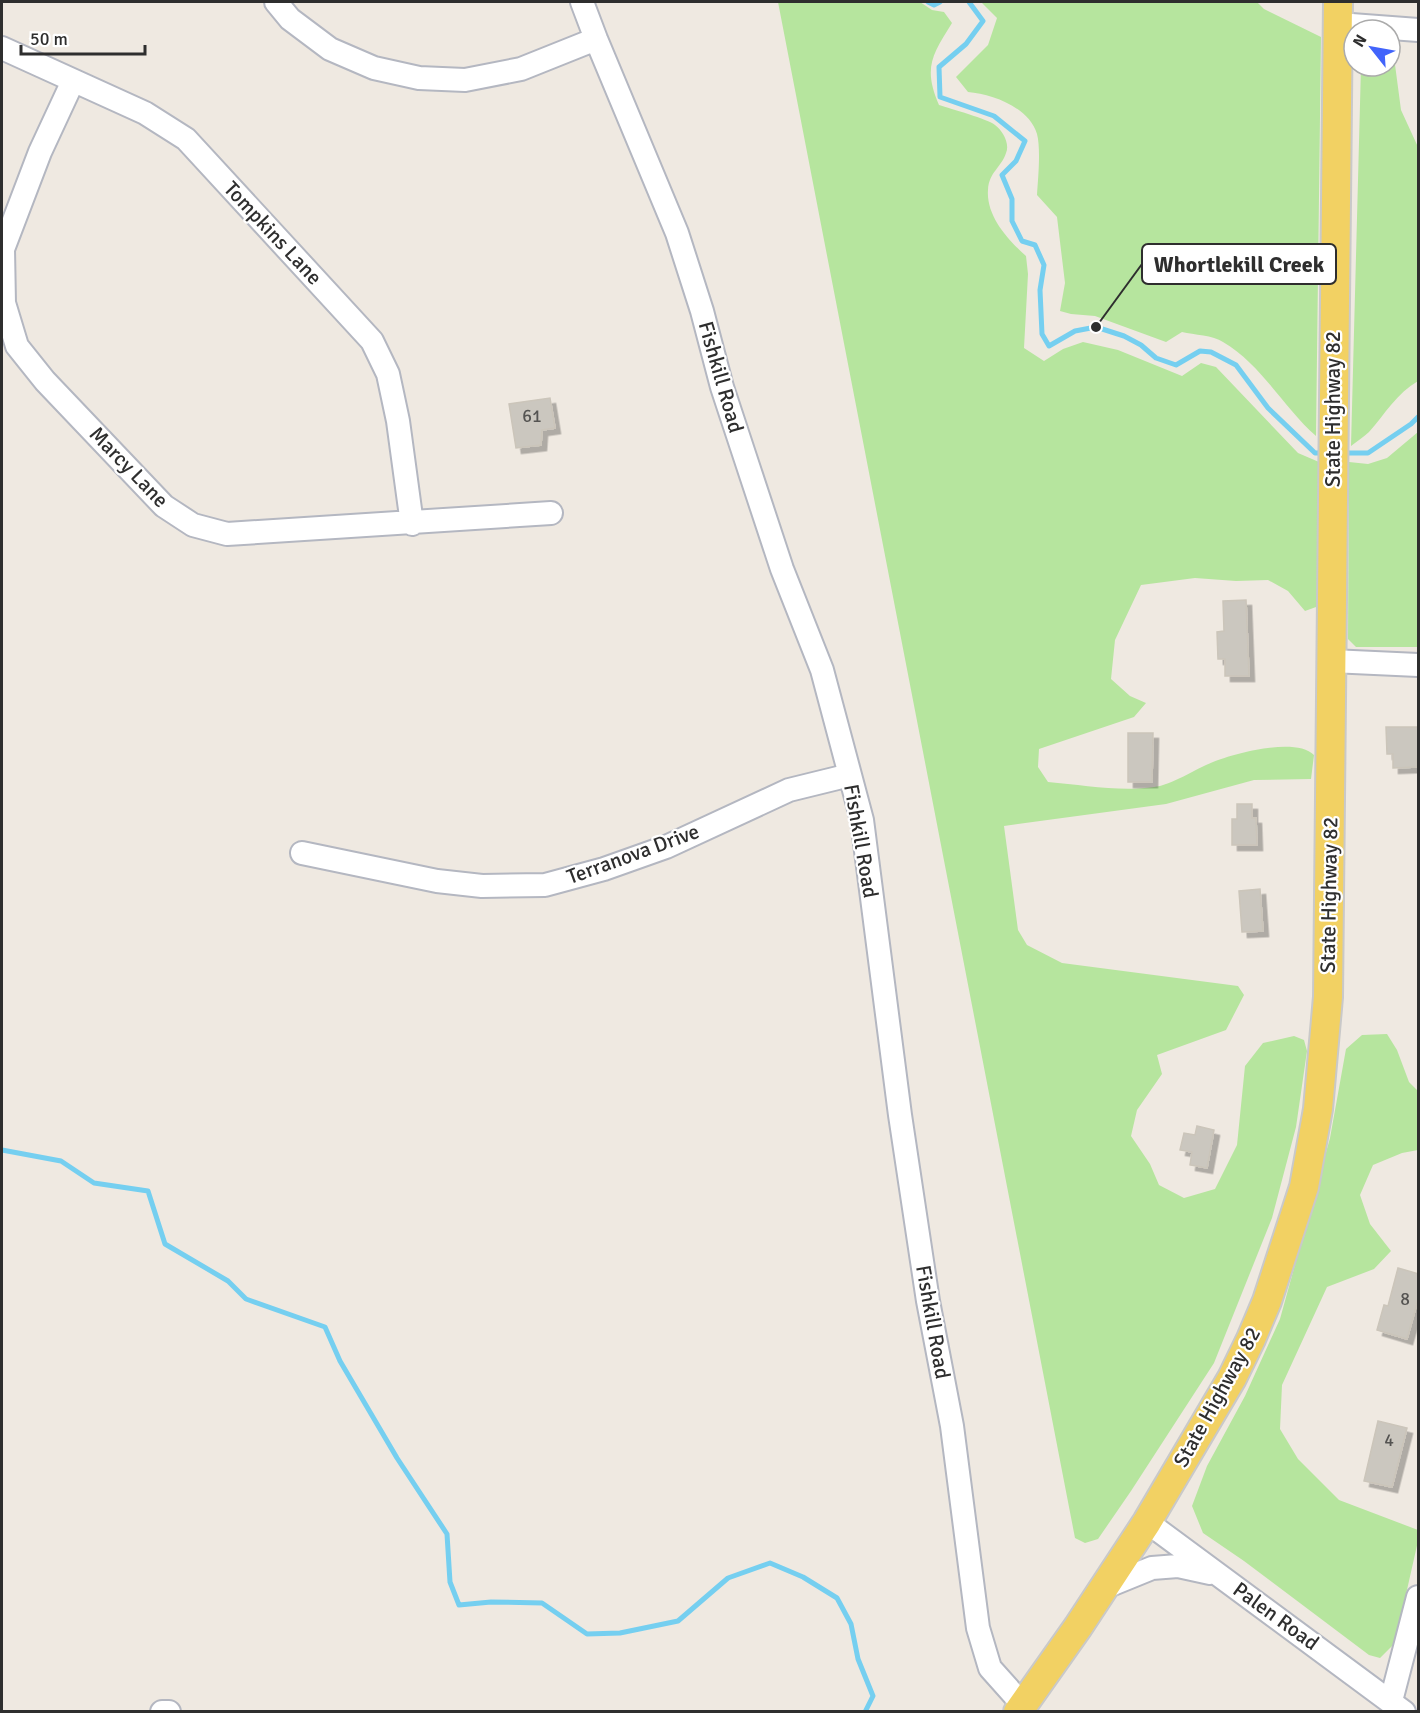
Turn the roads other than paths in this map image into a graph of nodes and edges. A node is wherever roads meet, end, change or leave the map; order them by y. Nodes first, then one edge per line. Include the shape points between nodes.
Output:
1 (276, 2) edge
2 (582, 2) edge
3 (1338, 13) edge
4 (1419, 30) edge
5 (596, 39) junction
6 (2, 48) edge
7 (73, 81) junction
8 (551, 513) dead end
9 (412, 524) junction
10 (1331, 661) junction
11 (1419, 665) edge
12 (850, 775) junction
13 (302, 853) dead end
14 (1147, 1522) junction
15 (1219, 1576) junction
16 (1102, 1588) junction
17 (1419, 1597) edge
18 (1398, 1706) edge
19 (1021, 1708) edge
20 (162, 1712) edge
21 (169, 1712) edge

1 - 5 street via 290,19 330,50 374,68 419,78 465,80 521,69
2 - 5 street, Fishkill Road
3 - 4 street
3 - 10 main road, State Highway 82
5 - 12 street, Fishkill Road via 676,233 782,569 822,670
6 - 7 street, Tompkins Lane
7 - 9 street, Tompkins Lane via 145,113 186,139 372,341 388,374
7 - 9 street, Marcy Lane via 40,152 3,249 4,303 17,346 45,381 164,506 193,525 227,534
8 - 9 street, Marcy Lane
10 - 11 street
10 - 14 main road, State Highway 82 via 1327,1025 1304,1187 1251,1339
12 - 13 street, Terranova Drive via 789,790 666,847 545,885 482,886 437,881
12 - 19 street, Fishkill Road via 862,820 900,1115 928,1301 952,1426 978,1628 990,1668
14 - 15 street, Palen Road
14 - 16 main road, State Highway 82
15 - 16 street via 1178,1566 1152,1568
15 - 18 street, Palen Road
16 - 19 main road, State Highway 82
17 - 18 street
20 - 21 street

